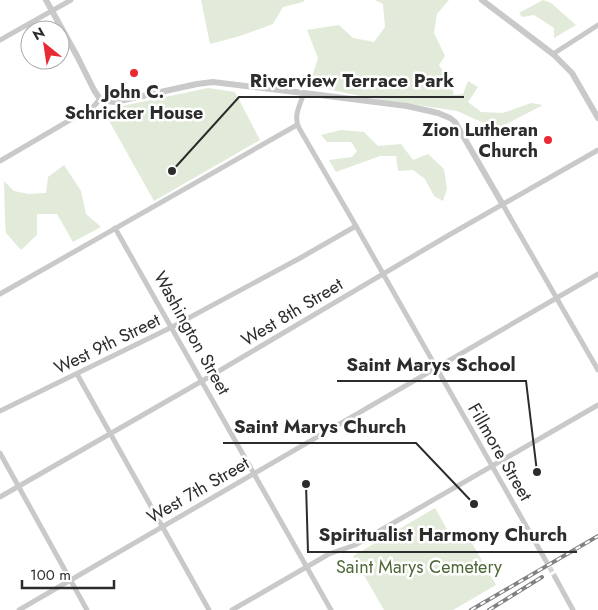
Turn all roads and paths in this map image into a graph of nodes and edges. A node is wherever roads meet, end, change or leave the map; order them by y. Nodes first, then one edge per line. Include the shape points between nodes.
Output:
1 (46, 0) edge
2 (71, 0) edge
3 (482, 0) edge
4 (52, 11) junction
5 (598, 25) edge
6 (0, 40) edge
7 (553, 54) junction
8 (304, 92) junction
9 (100, 99) junction
10 (598, 118) edge
11 (297, 125) junction
12 (598, 150) edge
13 (0, 161) edge
14 (503, 205) junction
15 (356, 226) junction
16 (115, 228) junction
17 (383, 274) junction
18 (598, 274) edge
19 (0, 294) edge
20 (557, 298) junction
21 (172, 327) junction
22 (436, 368) junction
23 (598, 370) edge
24 (77, 374) junction
25 (202, 380) junction
26 (598, 405) edge
27 (0, 411) edge
28 (110, 433) junction
29 (0, 453) edge
30 (493, 466) junction
31 (253, 474) junction
32 (18, 486) junction
33 (0, 497) edge
34 (162, 527) junction
35 (546, 561) tunnel mouth
36 (306, 567) junction
37 (555, 577) tunnel mouth
38 (70, 581) junction
39 (19, 610) edge
40 (87, 610) edge
41 (209, 610) edge
42 (232, 610) edge
43 (331, 610) edge
44 (573, 610) edge

1 - 4 street
2 - 4 street
3 - 7 street
4 - 6 street
4 - 9 street
5 - 7 street
7 - 10 street via 572,73
8 - 9 street via 213,82 115,102
8 - 11 street via 296,115
8 - 14 street via 407,106 450,118
9 - 13 street via 94,106
11 - 15 street, Fillmore Street
11 - 16 street
12 - 14 street, West 8th Street
14 - 17 street, West 8th Street
14 - 20 street
15 - 17 street, Fillmore Street
15 - 21 street, West 9th Street
16 - 19 street
16 - 21 street, Washington Street
17 - 22 street, Fillmore Street
17 - 25 street, West 8th Street
18 - 20 street, West 7th Street
20 - 22 street, West 7th Street
20 - 23 street
21 - 24 street, West 9th Street
21 - 25 street, Washington Street
22 - 30 street, Fillmore Street
22 - 31 street, West 7th Street
24 - 27 street, West 9th Street
24 - 28 street
25 - 28 street, West 8th Street
25 - 31 street, Washington Street
26 - 30 street
28 - 32 street, West 8th Street
28 - 34 street
29 - 32 street
30 - 35 street, Fillmore Street
30 - 36 street via 355,545
31 - 34 street, West 7th Street
31 - 36 street, Washington Street
32 - 33 street, West 8th Street
32 - 38 street
34 - 38 street, West 7th Street
34 - 41 street
36 - 42 street
36 - 43 street, Washington Street
37 - 44 street
38 - 39 street, West 7th Street
38 - 40 street

